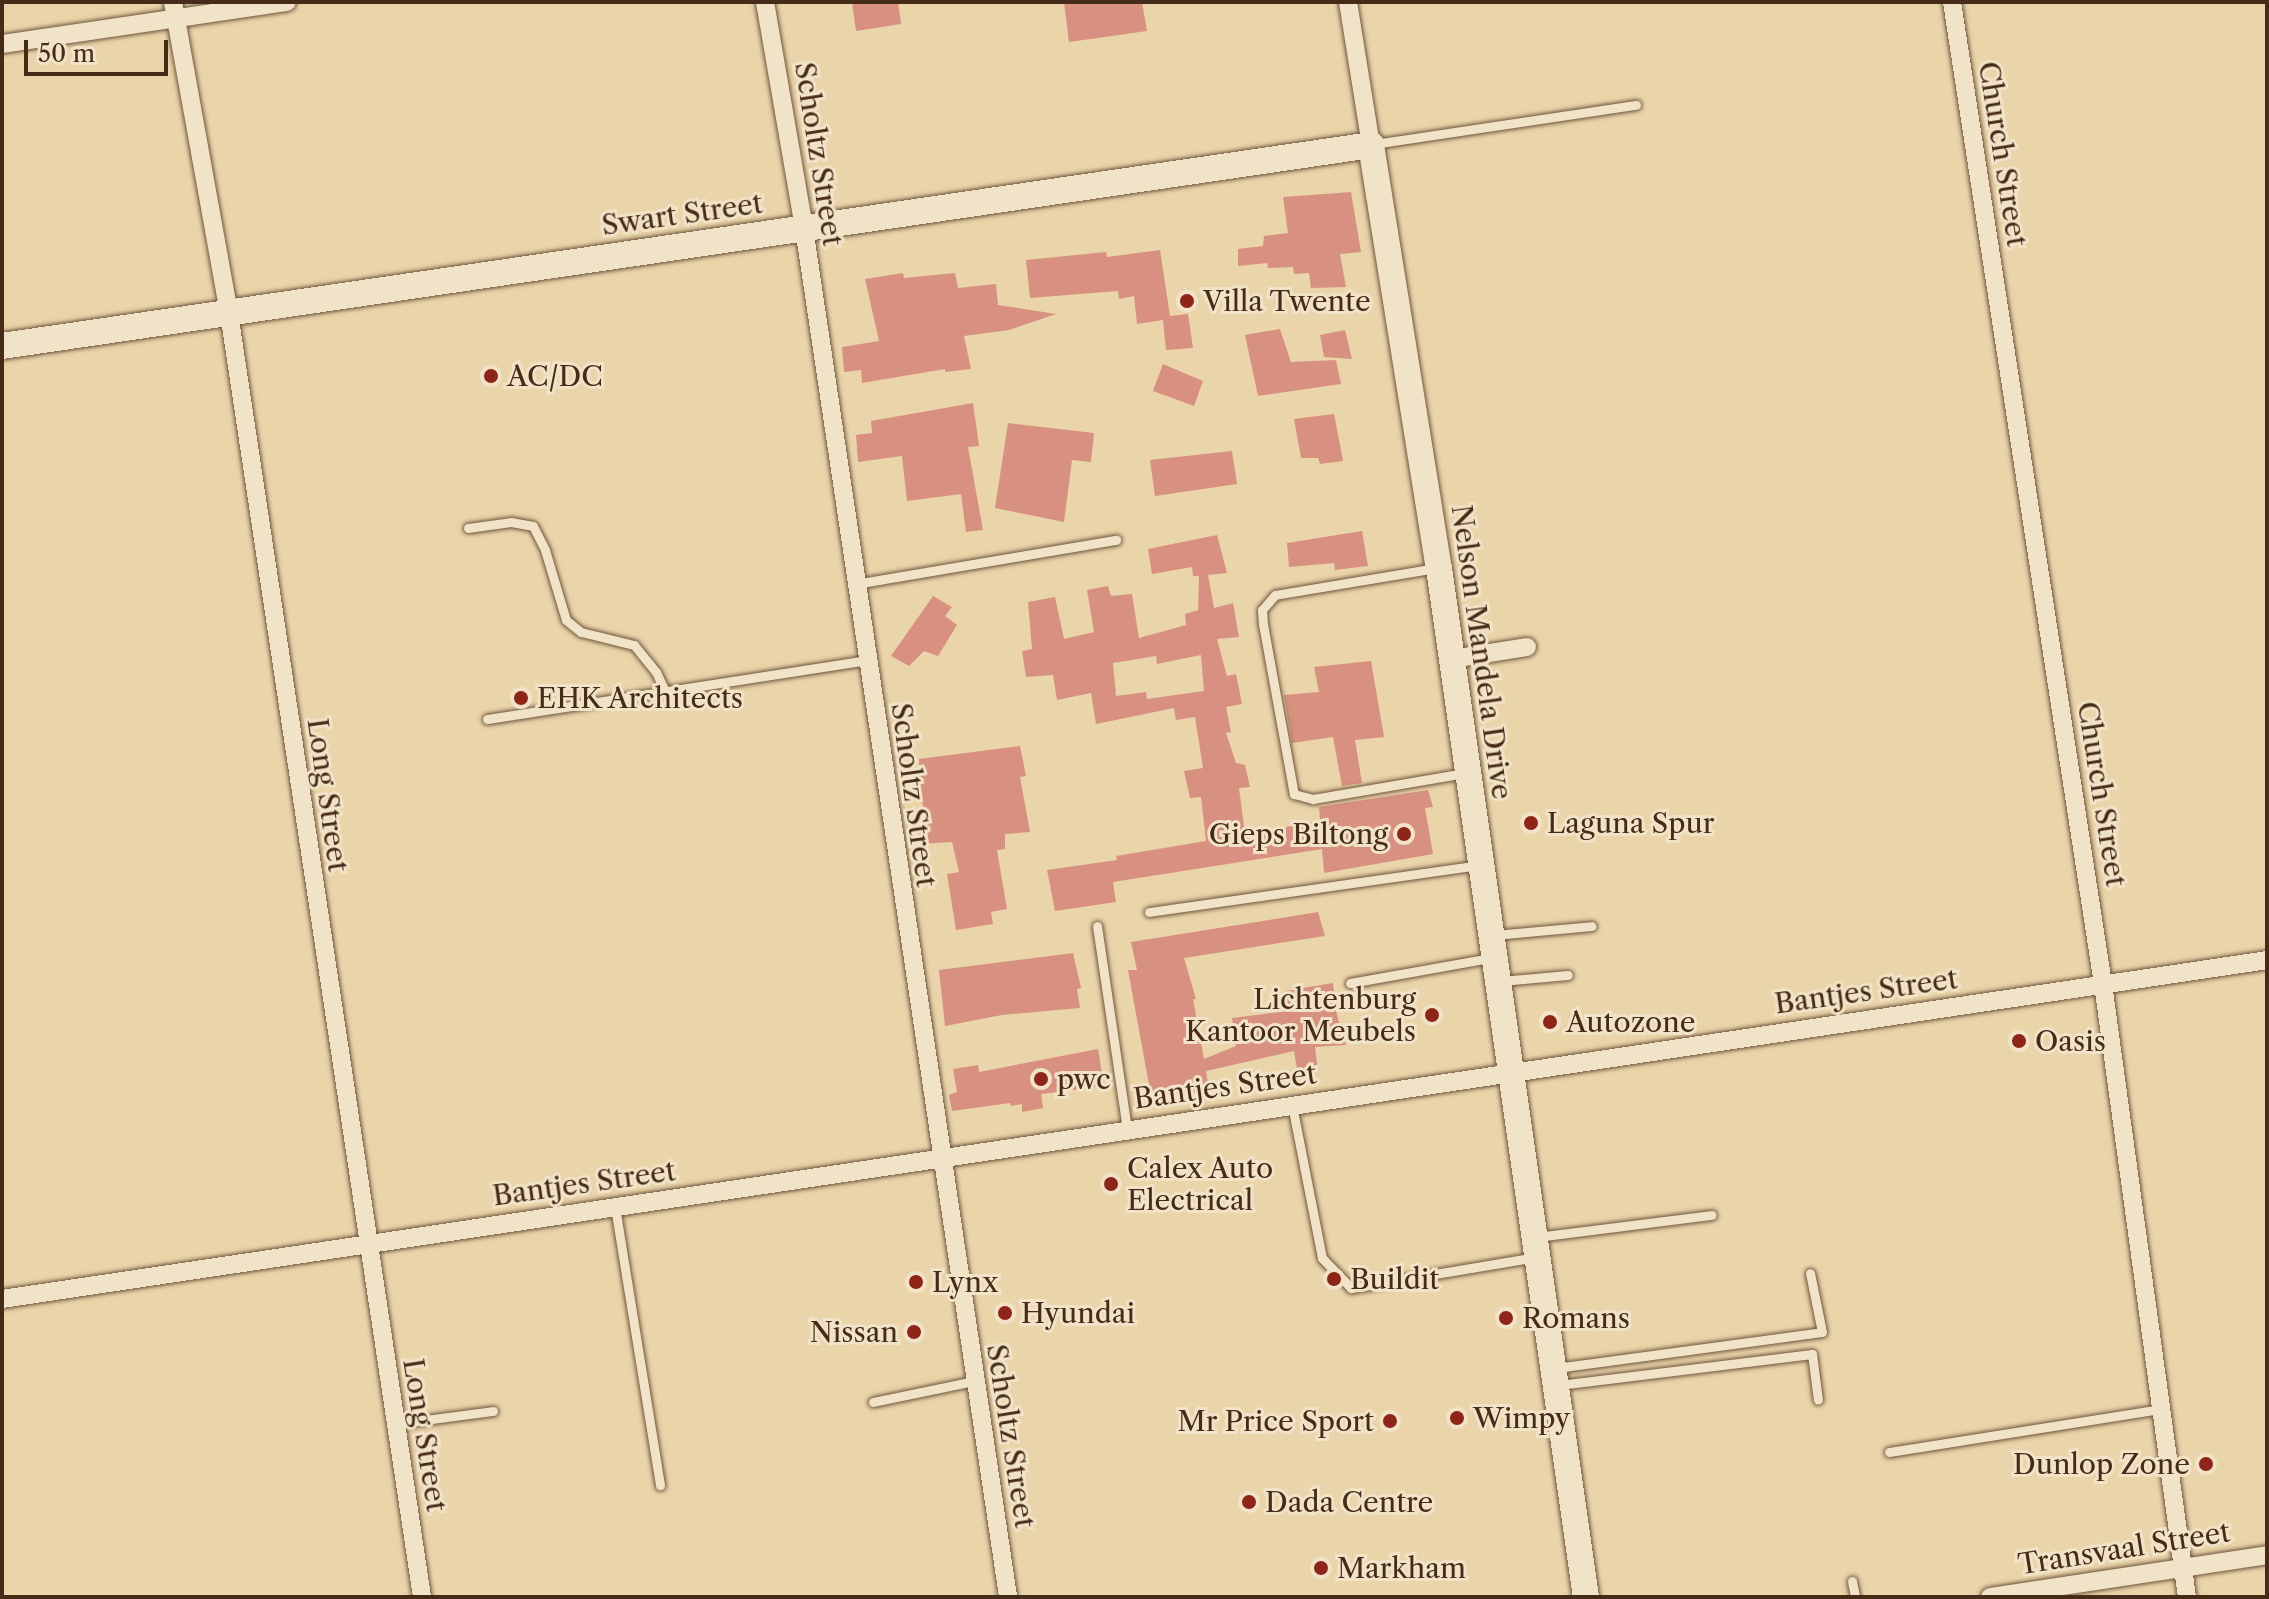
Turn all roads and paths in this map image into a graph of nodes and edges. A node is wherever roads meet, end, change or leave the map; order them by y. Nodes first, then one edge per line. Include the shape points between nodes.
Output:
1 (287, 2) edge
2 (765, 2) edge
3 (1348, 2) edge
4 (1952, 2) edge
5 (175, 10) edge
6 (2, 44) edge
7 (1636, 105) dead end
8 (1371, 145) junction
9 (804, 228) junction
10 (229, 313) junction
11 (2, 346) edge
12 (468, 528) dead end
13 (1116, 540) dead end
14 (1439, 568) junction
15 (855, 584) junction
16 (1527, 647) dead end
17 (1452, 659) junction
18 (866, 660) junction
19 (664, 689) junction
20 (487, 719) dead end
21 (1468, 773) junction
22 (1481, 865) junction
23 (1149, 912) dead end
24 (1097, 926) dead end
25 (1592, 926) dead end
26 (1494, 958) junction
27 (2267, 960) edge
28 (1568, 975) dead end
29 (1350, 983) dead end
30 (2103, 984) junction
31 (1510, 1072) junction
32 (1292, 1105) junction
33 (1127, 1129) junction
34 (940, 1159) junction
35 (615, 1207) junction
36 (1712, 1215) dead end
37 (366, 1244) junction
38 (1536, 1247) junction
39 (1810, 1273) dead end
40 (2, 1299) edge
41 (1554, 1377) junction
42 (974, 1381) junction
43 (1818, 1400) dead end
44 (873, 1402) dead end
45 (2162, 1409) junction
46 (493, 1411) dead end
47 (394, 1424) junction
48 (1889, 1452) dead end
49 (660, 1485) dead end
50 (2267, 1555) edge
51 (2183, 1568) junction
52 (1852, 1581) dead end
53 (422, 1597) edge
54 (1008, 1597) edge
55 (1586, 1597) edge
56 (1855, 1597) edge
57 (1990, 1597) edge
58 (2187, 1597) edge

1 - 5 street
2 - 9 street, Scholtz Street
3 - 8 street, Nelson Mandela Drive
4 - 30 street, Church Street
5 - 6 street
5 - 10 street, Long Street
7 - 8 lane
8 - 9 main road, Swart Street
8 - 14 main road, Nelson Mandela Drive
9 - 10 main road, Swart Street
9 - 15 street, Scholtz Street
10 - 11 main road, Swart Street
10 - 37 street, Long Street
12 - 19 lane via 511,522 533,526 566,620 581,632 634,645
13 - 15 lane
14 - 17 main road, Nelson Mandela Drive
14 - 21 lane via 1275,595 1262,610 1263,624 1294,794 1313,799
15 - 18 street, Scholtz Street
16 - 17 street
17 - 21 main road, Nelson Mandela Drive
18 - 19 lane
18 - 34 street, Scholtz Street
19 - 20 lane
21 - 22 main road, Nelson Mandela Drive
22 - 23 lane
22 - 26 main road, Nelson Mandela Drive
24 - 33 lane
25 - 26 lane
26 - 28 lane
26 - 29 lane
26 - 31 main road, Nelson Mandela Drive
27 - 30 street, Bantjes Street
30 - 31 street, Bantjes Street
30 - 45 street, Church Street
31 - 32 street, Bantjes Street
31 - 38 main road, Nelson Mandela Drive
32 - 33 street, Bantjes Street
32 - 38 lane via 1322,1258 1351,1288
33 - 34 street, Bantjes Street
34 - 35 street, Bantjes Street
34 - 42 street, Scholtz Street
35 - 37 street, Bantjes Street
35 - 49 lane
36 - 38 lane
37 - 40 street, Bantjes Street
37 - 47 street, Long Street
38 - 41 main road, Nelson Mandela Drive
39 - 41 lane via 1822,1332
41 - 43 lane via 1812,1354
41 - 55 main road, Nelson Mandela Drive
42 - 44 lane
42 - 54 street, Scholtz Street
45 - 48 lane
45 - 51 street, Church Street
46 - 47 lane
47 - 53 street, Long Street
50 - 51 street, Transvaal Street
51 - 57 street, Transvaal Street
51 - 58 street, Church Street
52 - 56 lane

